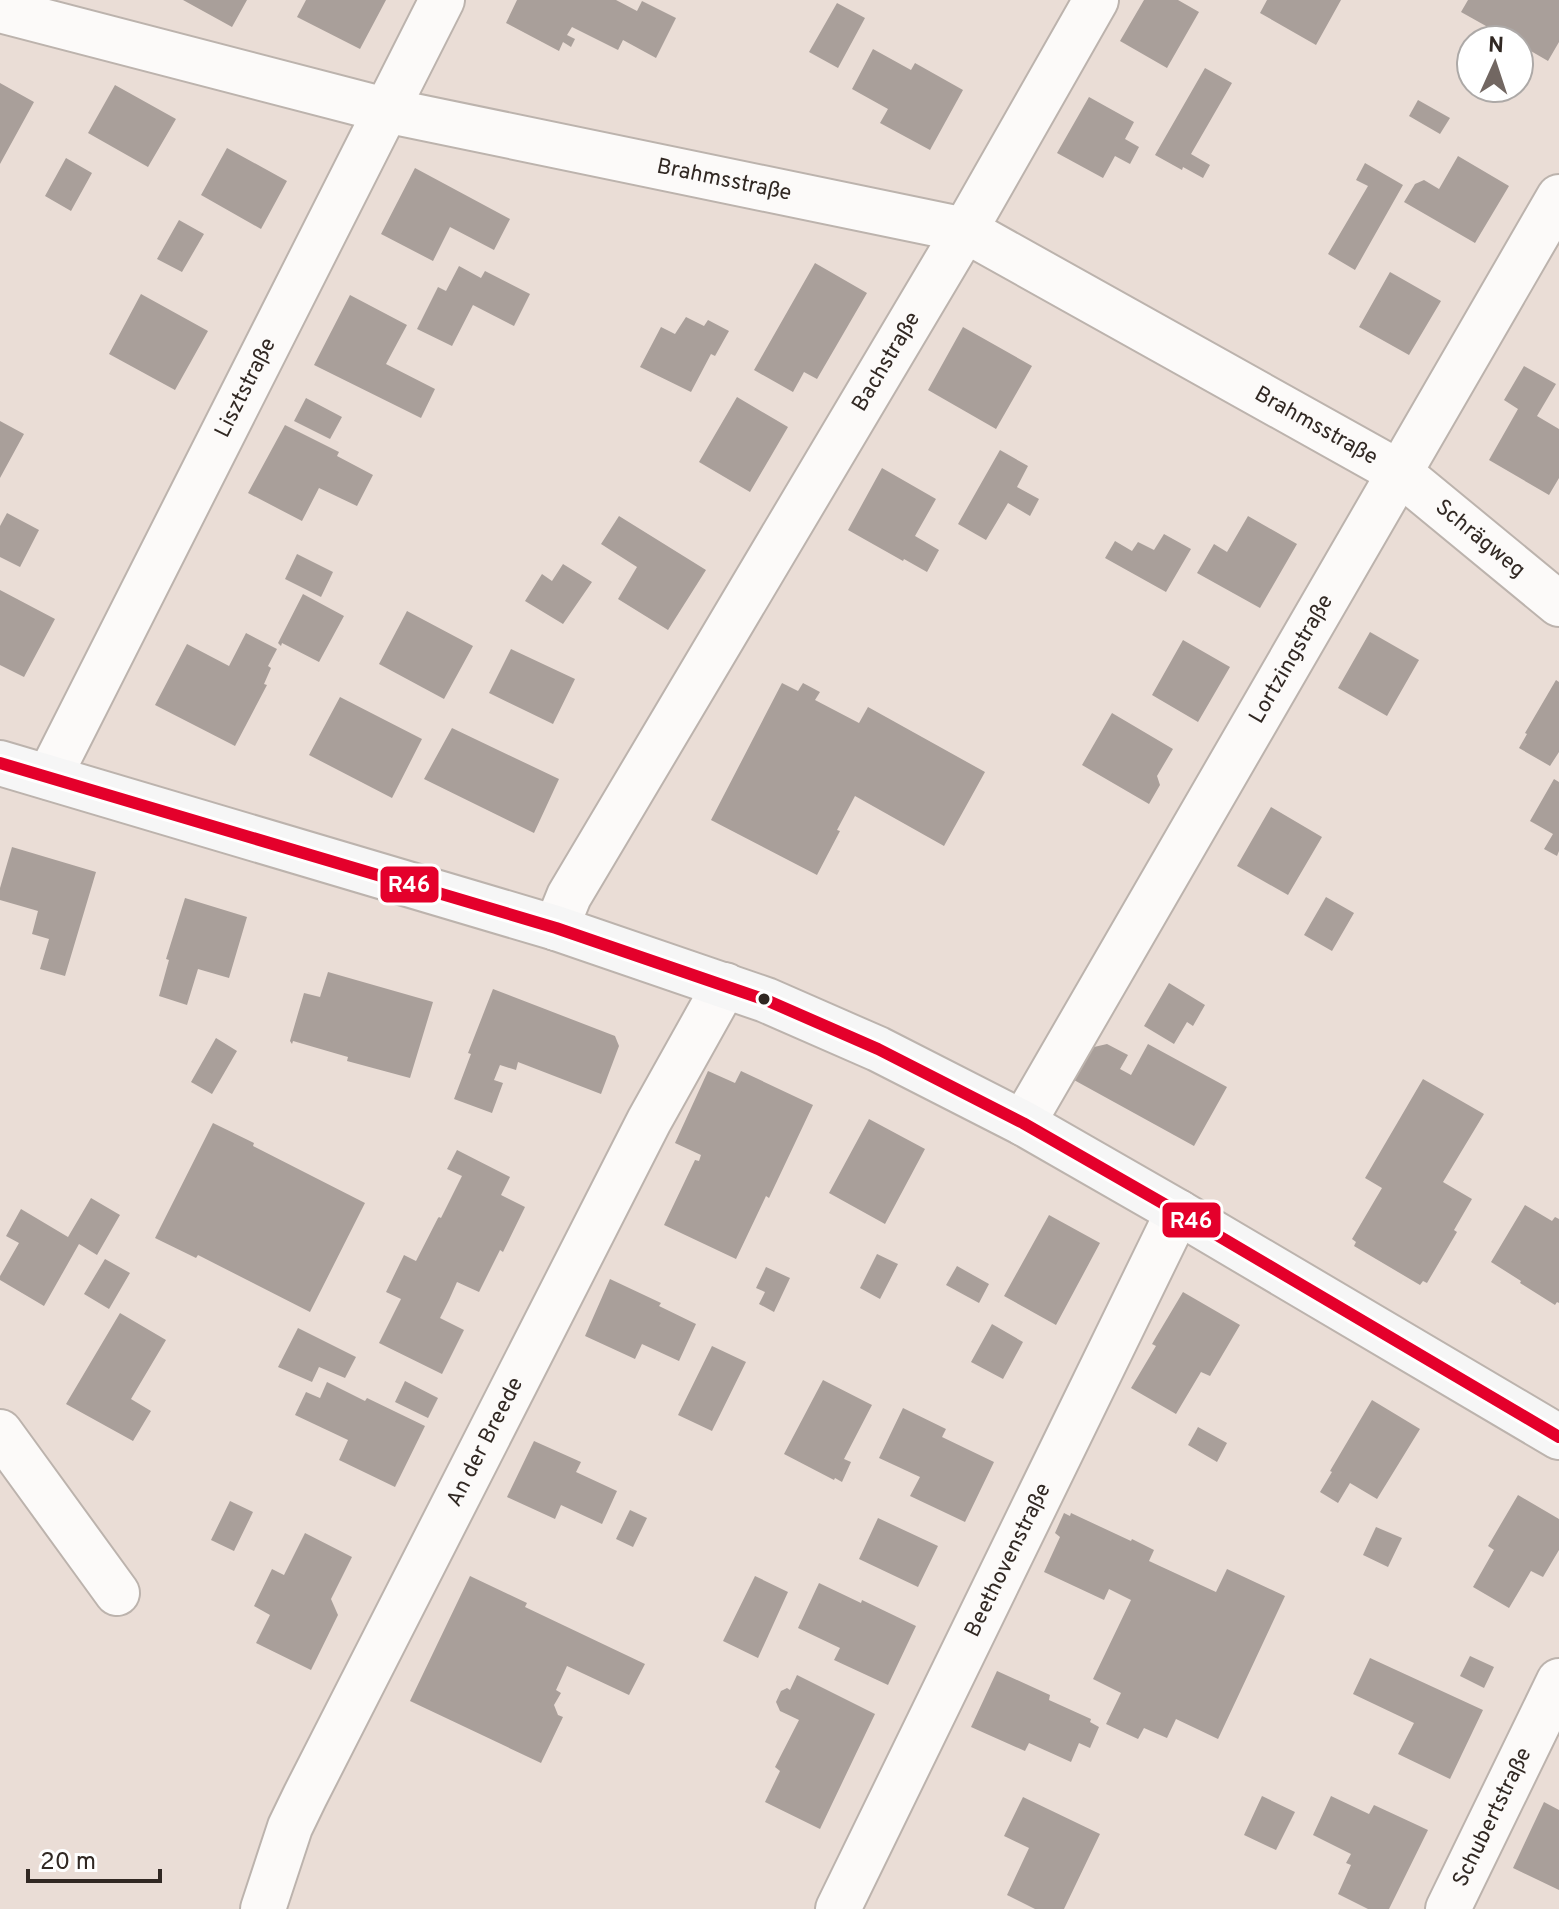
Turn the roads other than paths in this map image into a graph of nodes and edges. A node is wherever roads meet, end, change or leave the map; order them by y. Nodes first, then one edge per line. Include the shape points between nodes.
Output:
1 (442, 0) edge
2 (1096, 0) edge
3 (0, 10) edge
4 (385, 110) junction
5 (1559, 197) edge
6 (965, 230) junction
7 (1400, 473) junction
8 (1559, 604) edge
9 (0, 763) edge
10 (49, 777) junction
11 (556, 928) junction
12 (725, 985) junction
13 (1023, 1123) junction
14 (1178, 1212) junction
15 (0, 1432) edge
16 (1559, 1437) edge
17 (117, 1593) dead end
18 (1559, 1681) edge
19 (263, 1909) edge
20 (838, 1909) edge
21 (1448, 1909) edge

1 - 4 street, Lisztstraße
2 - 6 street, Bachstraße
3 - 4 street, Brahmsstraße
4 - 6 street, Brahmsstraße
4 - 10 street, Lisztstraße
5 - 7 street, Lortzingstraße
6 - 7 street, Brahmsstraße
6 - 11 street, Bachstraße via 569,896
7 - 8 street, Schrägweg
7 - 13 street, Lortzingstraße
9 - 10 street
10 - 11 street
11 - 12 street
12 - 13 street via 878,1049
12 - 19 street, An der Breede via 649,1121 305,1796
13 - 14 street
14 - 16 street
14 - 20 street, Beethovenstraße
15 - 17 street
18 - 21 street, Schubertstraße

